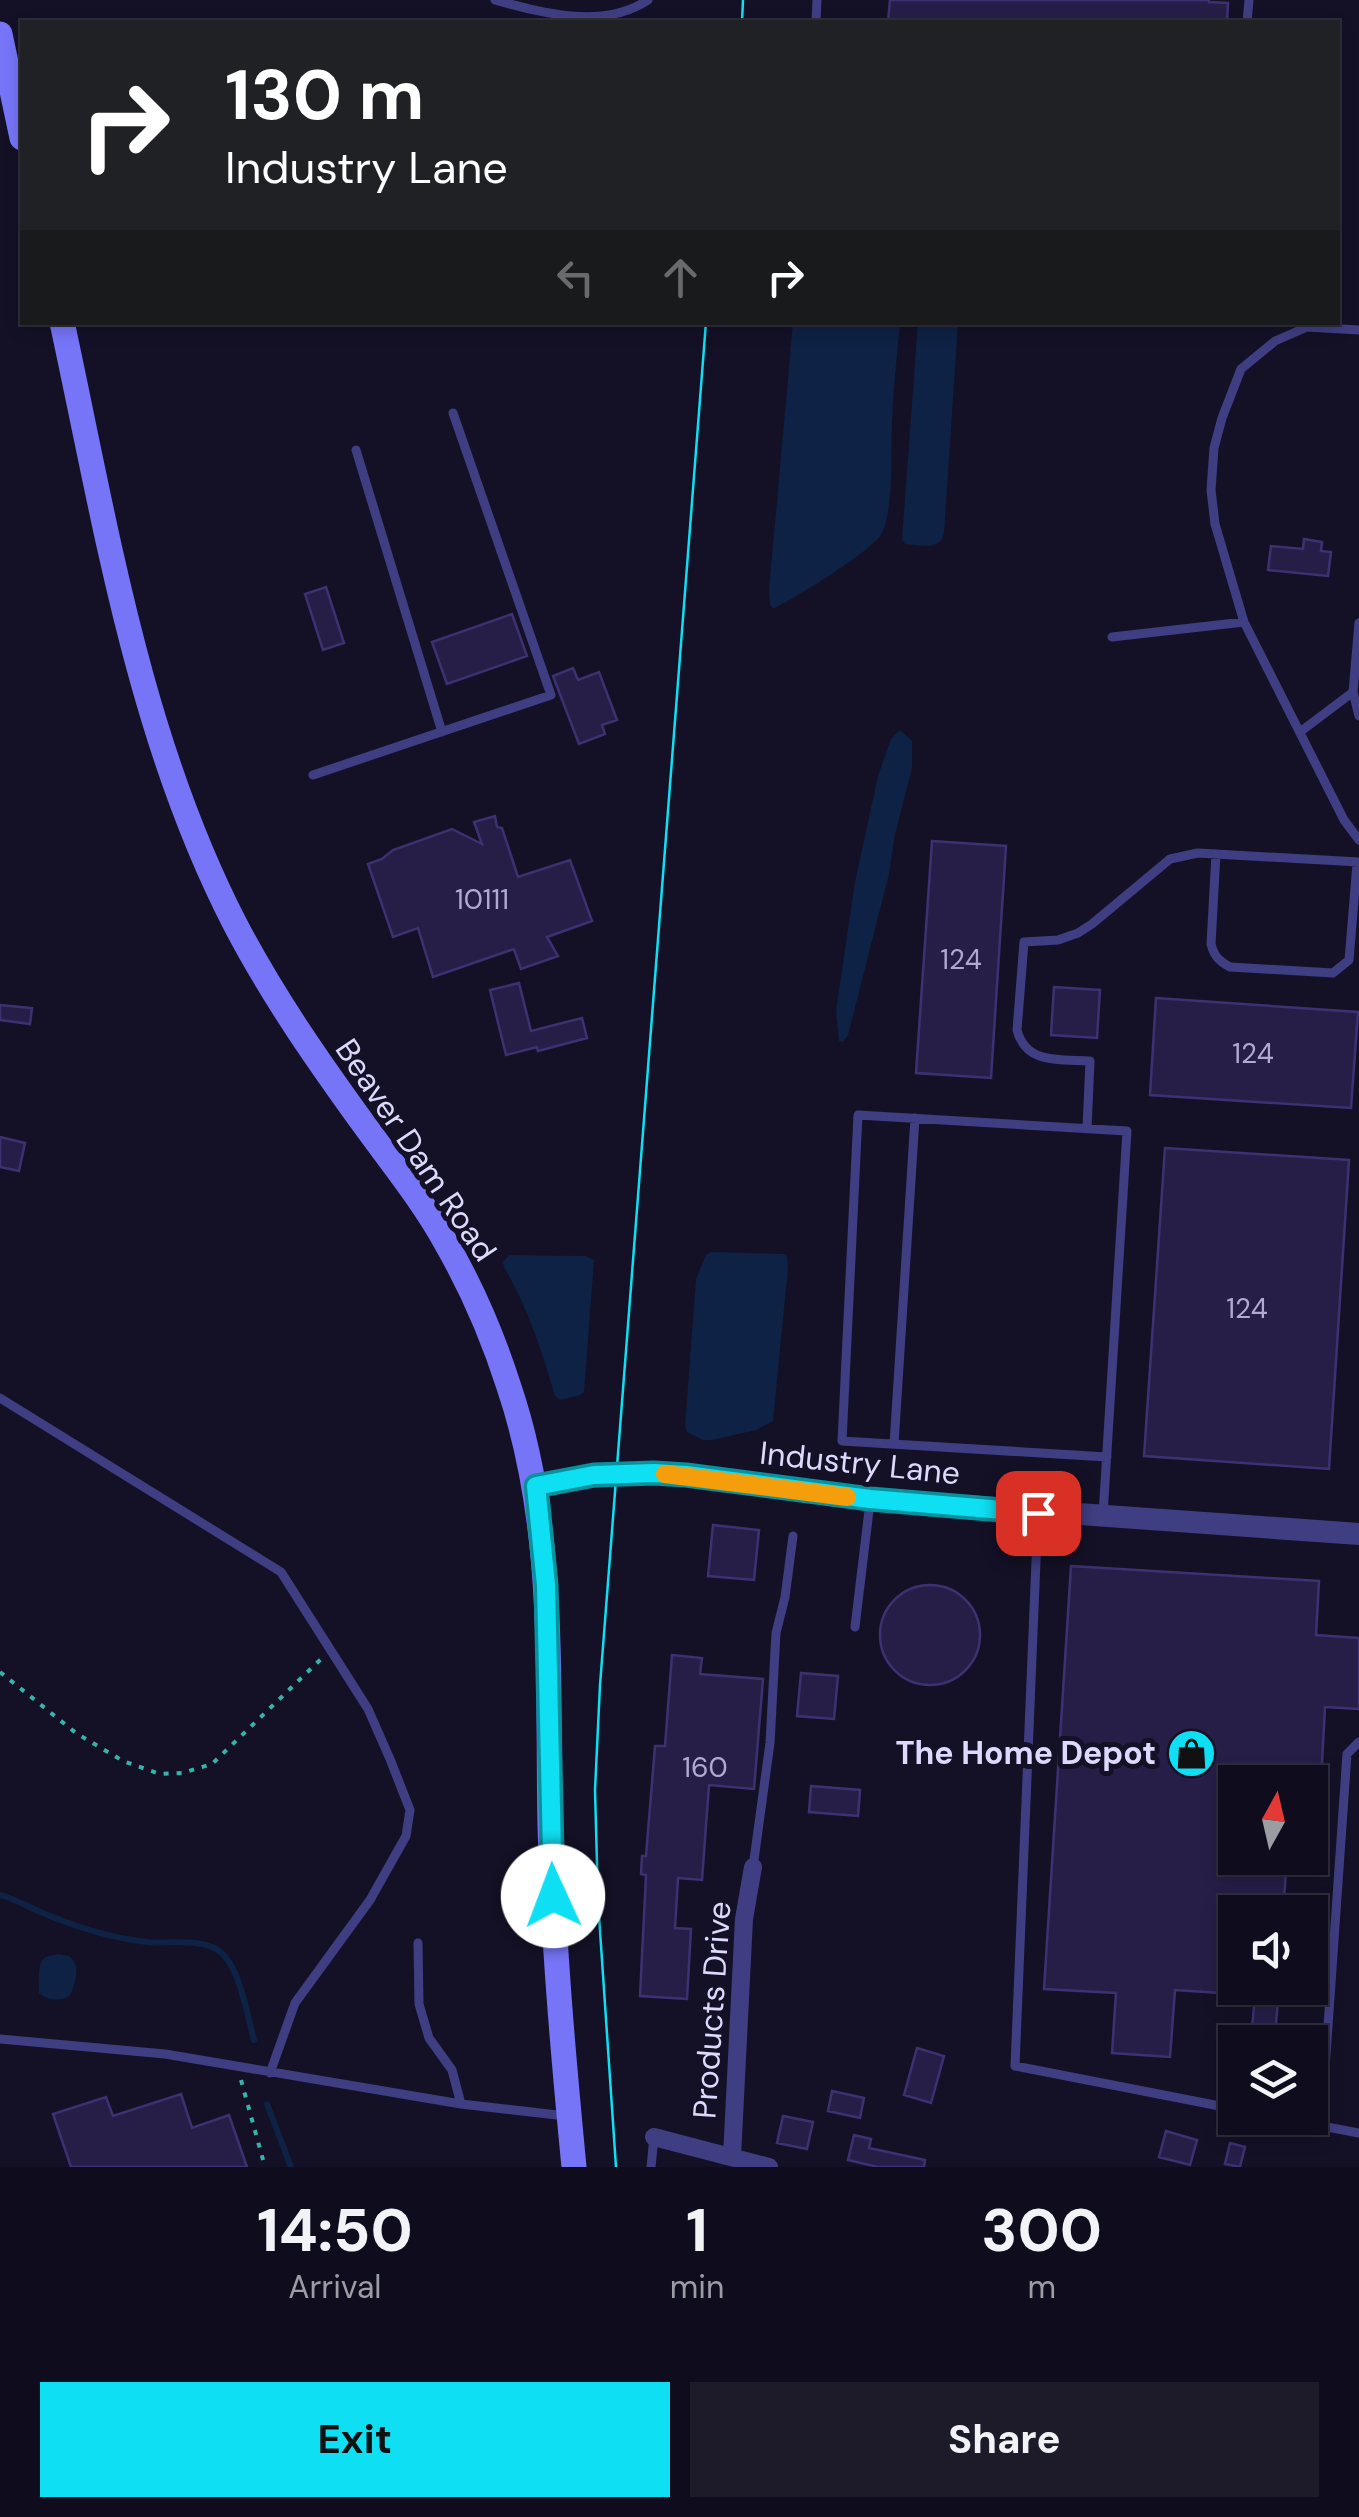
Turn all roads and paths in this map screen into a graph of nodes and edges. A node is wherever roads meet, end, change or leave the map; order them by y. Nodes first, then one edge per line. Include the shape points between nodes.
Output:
1 (494, 0) edge
2 (648, 0) edge
3 (0, 34) edge
4 (20, 129) edge
5 (63, 325) edge
6 (1359, 330) edge
7 (453, 413) dead end
8 (356, 450) dead end
9 (1244, 622) junction
10 (1359, 624) edge
11 (1112, 637) dead end
12 (1353, 692) junction
13 (1359, 716) edge
14 (442, 732) junction
15 (1300, 732) junction
16 (313, 774) dead end
17 (1359, 840) edge
18 (1216, 854) junction
19 (1358, 863) edge
20 (914, 1118) junction
21 (1087, 1128) junction
22 (0, 1398) edge
23 (894, 1444) junction
24 (1107, 1457) junction
25 (536, 1486) junction
26 (870, 1499) junction
27 (1038, 1513) junction
28 (1103, 1518) junction
29 (1359, 1534) edge
30 (793, 1536) dead end
31 (856, 1627) dead end
32 (331, 1650) junction
33 (0, 1672) edge
34 (1359, 1742) edge
35 (753, 1867) joint
36 (418, 1943) dead end
37 (1328, 2026) edge
38 (0, 2039) edge
39 (238, 2068) junction
40 (270, 2073) junction
41 (461, 2104) junction
42 (1218, 2106) edge
43 (569, 2116) junction
44 (1328, 2127) edge
45 (1359, 2133) edge
46 (654, 2137) joint
47 (732, 2157) junction
48 (265, 2167) edge
49 (574, 2167) edge
50 (652, 2167) edge
51 (768, 2167) edge

1 - 2 lane via 576,17 634,10
3 - 4 main road
5 - 25 main road, Beaver Dam Road via 140,676 189,821 282,1008 454,1259 494,1343
6 - 9 lane via 1307,327 1275,341 1241,369 1214,448 1211,490
7 - 14 lane via 550,695
8 - 14 lane
9 - 11 lane
9 - 15 lane
10 - 12 lane
12 - 13 lane
12 - 15 lane
14 - 16 lane
15 - 17 lane
18 - 19 lane
18 - 19 lane via 1211,944 1230,967 1333,973 1341,968 1349,960
18 - 21 lane via 1170,859 1078,933 1024,942 1020,1044 1044,1057 1090,1061
20 - 21 lane
20 - 23 lane
20 - 23 lane via 858,1115 842,1442
21 - 24 lane via 1127,1131
22 - 32 lane via 281,1572
23 - 24 lane
24 - 28 lane
25 - 26 street, Industry Lane via 654,1473
25 - 43 main road, Beaver Dam Road
26 - 27 street, Industry Lane
26 - 31 lane
27 - 28 street, Industry Lane
27 - 42 lane via 1015,2066
28 - 29 street, Industry Lane
30 - 35 lane via 776,1632
32 - 33 path via 212,1764 182,1773 160,1774 123,1760 76,1733
32 - 40 lane via 368,1710 410,1810 406,1836 370,1900 294,2002
34 - 37 lane via 1347,1754
35 - 47 street, Products Drive via 744,1918
36 - 41 lane via 419,2004
38 - 39 lane via 165,2054
39 - 40 lane
39 - 48 path
40 - 41 lane
41 - 43 lane
43 - 49 main road, Beaver Dam Road
44 - 45 lane
46 - 47 street
46 - 50 lane
47 - 51 street

